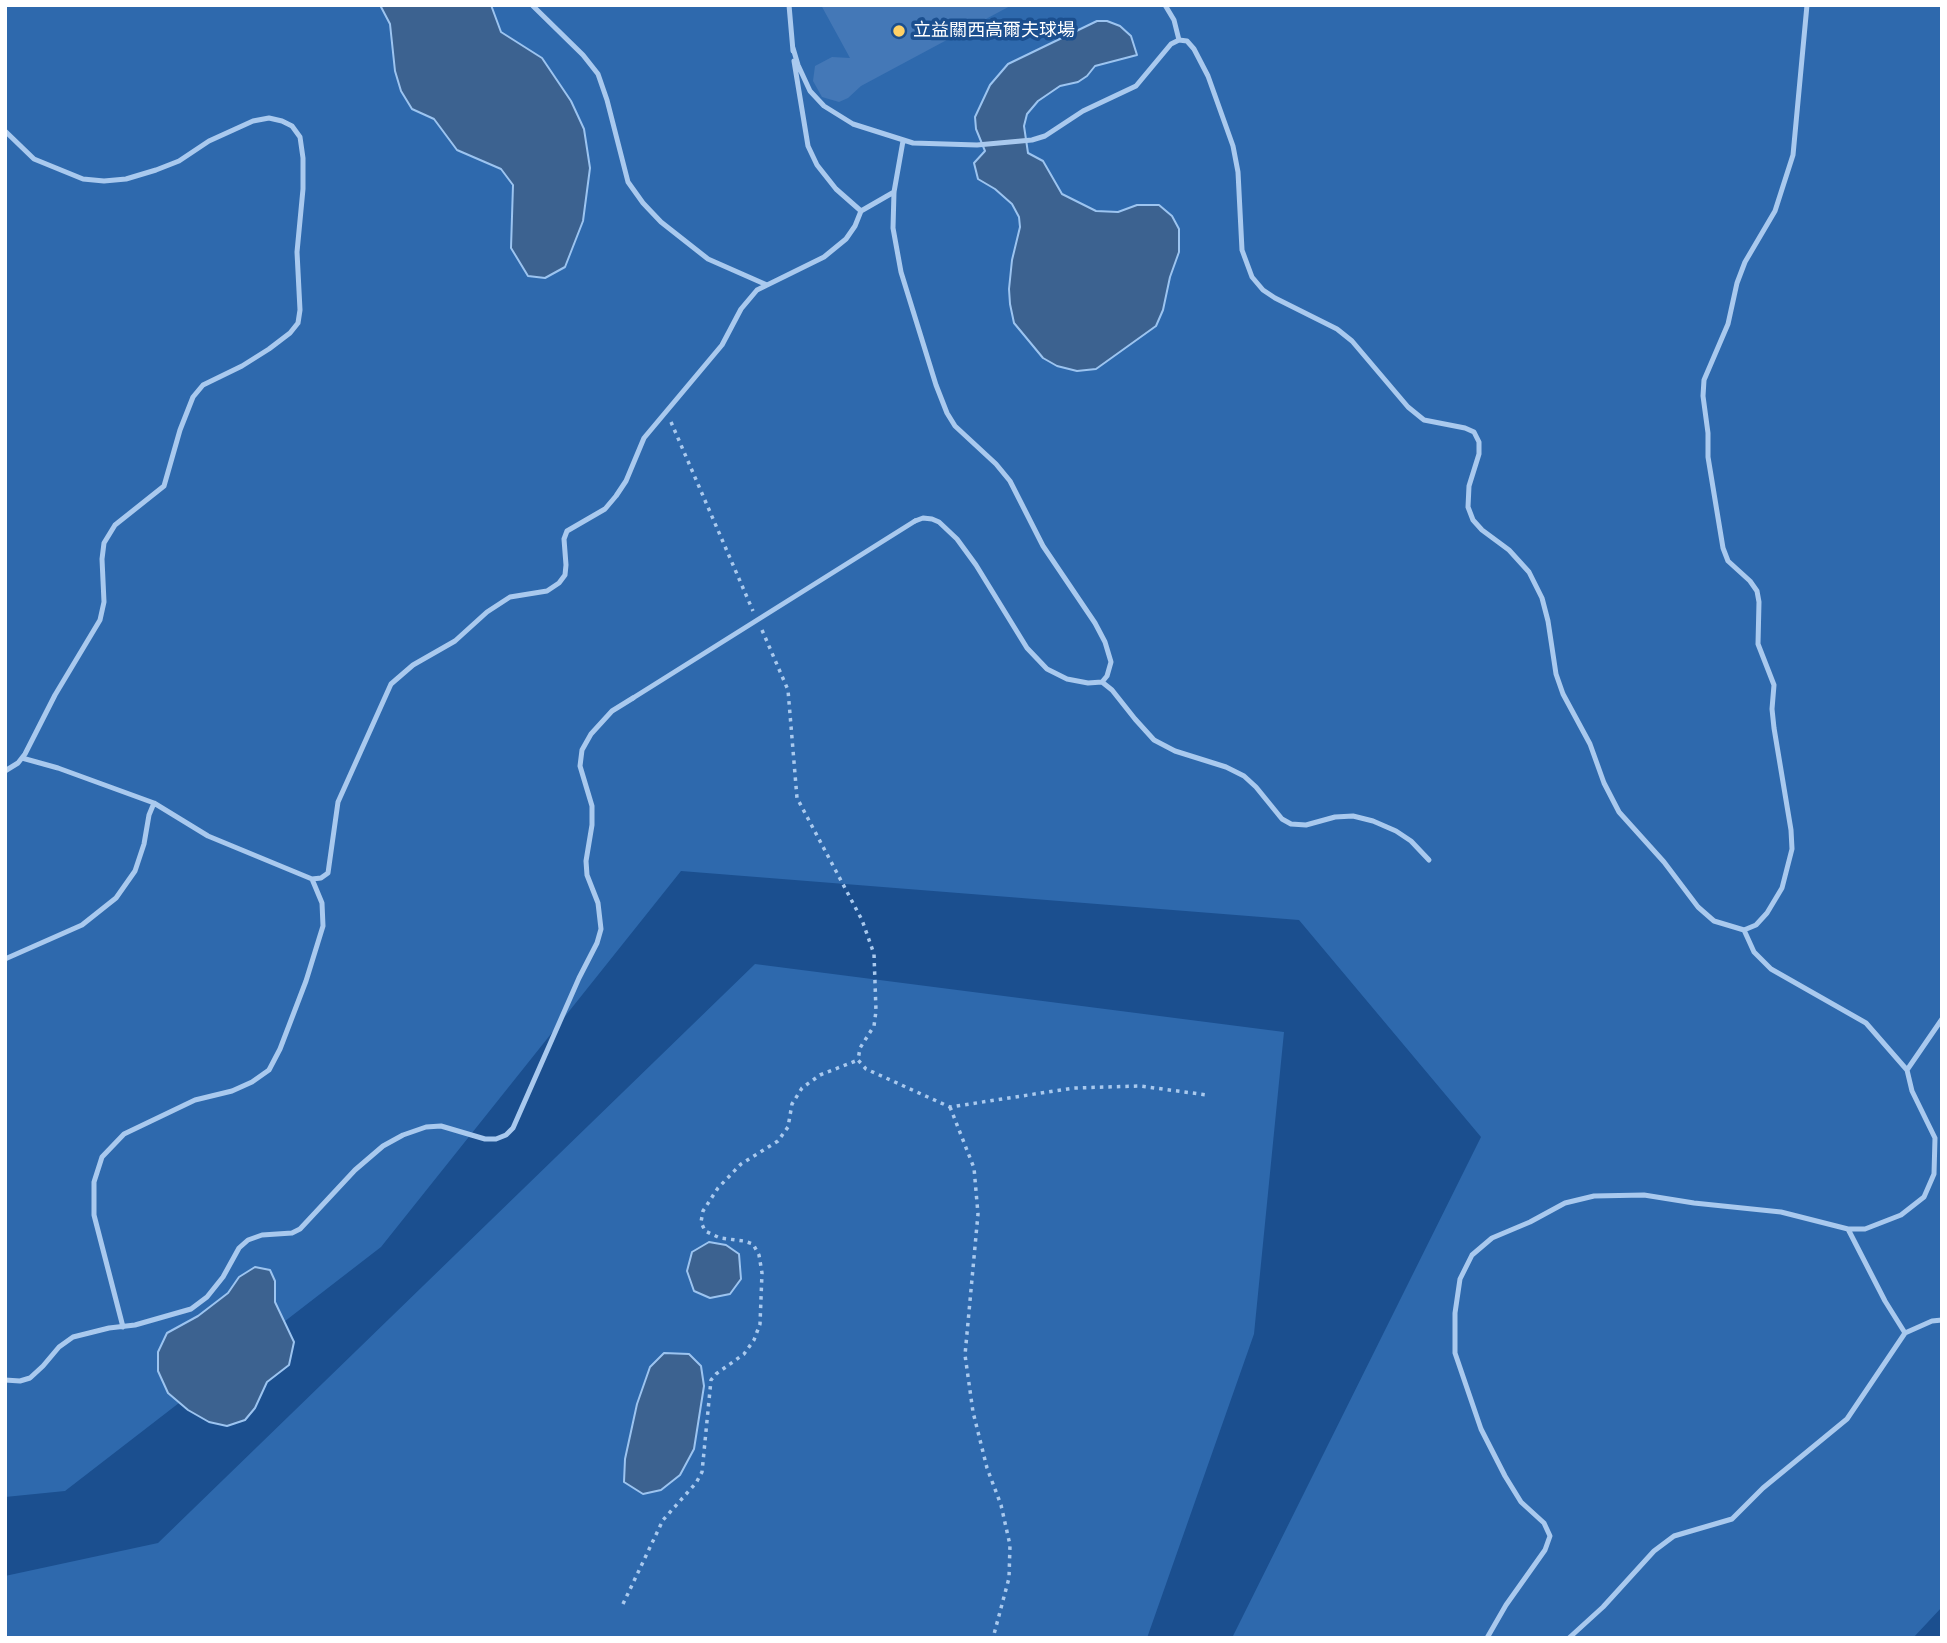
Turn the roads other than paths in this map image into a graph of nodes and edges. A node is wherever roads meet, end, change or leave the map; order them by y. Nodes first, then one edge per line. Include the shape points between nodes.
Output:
1 (532, 5) edge
2 (789, 5) edge
3 (1165, 5) edge
4 (1807, 5) edge
5 (1179, 40) junction
6 (793, 48) junction
7 (5, 131) edge
8 (903, 141) junction
9 (894, 192) junction
10 (862, 211) junction
11 (767, 285) junction
12 (1101, 681) junction
13 (22, 758) junction
14 (5, 771) edge
15 (154, 803) junction
16 (1429, 860) dead end
17 (312, 880) junction
18 (1744, 930) junction
19 (5, 959) edge
20 (1942, 1019) edge
21 (1907, 1070) junction
22 (1848, 1230) junction
23 (1942, 1320) edge
24 (122, 1326) junction
25 (1905, 1333) junction
26 (5, 1380) edge
27 (1487, 1638) edge
28 (1569, 1638) edge

1 - 11 lane via 598,74 628,182 643,203 708,259
2 - 6 lane
3 - 5 lane
4 - 18 lane via 1793,155 1775,211 1741,273 1728,324 1703,388 1708,457 1723,548 1728,561 1757,591 1758,644 1774,685 1774,728 1791,830 1792,849 1782,888 1756,925
5 - 8 lane via 1161,54 1136,86 1083,111 1045,136 976,145
5 - 18 lane via 1187,41 1199,58 1233,146 1242,250 1252,277 1275,298 1352,341 1424,420 1474,432 1479,454 1468,507 1482,530 1529,572 1542,598 1563,694 1591,744 1619,812 1698,907 1714,921
6 - 8 lane via 810,91 824,106 853,124
6 - 10 lane via 808,146 836,188
7 - 13 lane via 34,159 83,179 104,181 156,170 209,141 269,118 292,126 300,137 303,158 298,323 269,349 203,385 193,397 164,486 115,525 104,542 100,620
8 - 9 lane
9 - 10 lane
9 - 12 lane via 893,228 901,272 947,413 1010,481 1043,546 1095,623 1111,662
10 - 11 lane via 846,239 824,257
11 - 17 lane via 741,309 722,345 644,439 626,481 606,509 567,531 565,575 559,583 547,591 510,597 391,684 338,802 328,873
12 - 16 lane via 1154,740 1244,776 1291,824 1353,816 1373,821 1411,841
12 - 24 lane, bridge via 1067,679 1047,669 1027,648 957,538 939,522 923,518 612,711 591,734 580,766 592,806 587,875 598,903 601,929 513,1128 496,1139 441,1126 403,1135 355,1170 300,1229 248,1240 207,1297 191,1309
13 - 14 lane
13 - 15 lane
15 - 17 lane via 208,836
15 - 19 lane via 135,871 116,898 82,925
17 - 24 lane via 322,903 323,926 269,1070 253,1082 195,1100 124,1134 102,1157 94,1182 94,1215
18 - 21 lane via 1754,952 1771,969 1866,1023
20 - 21 lane
21 - 22 lane via 1935,1138 1934,1174 1924,1197 1900,1215
22 - 25 lane
22 - 27 lane via 1781,1212 1644,1195 1594,1196 1565,1203 1492,1238 1472,1255 1460,1279 1455,1353 1481,1429 1505,1476 1550,1536
23 - 25 lane
24 - 26 lane via 73,1337 30,1378
25 - 28 lane via 1847,1419 1732,1519 1674,1536 1654,1551

